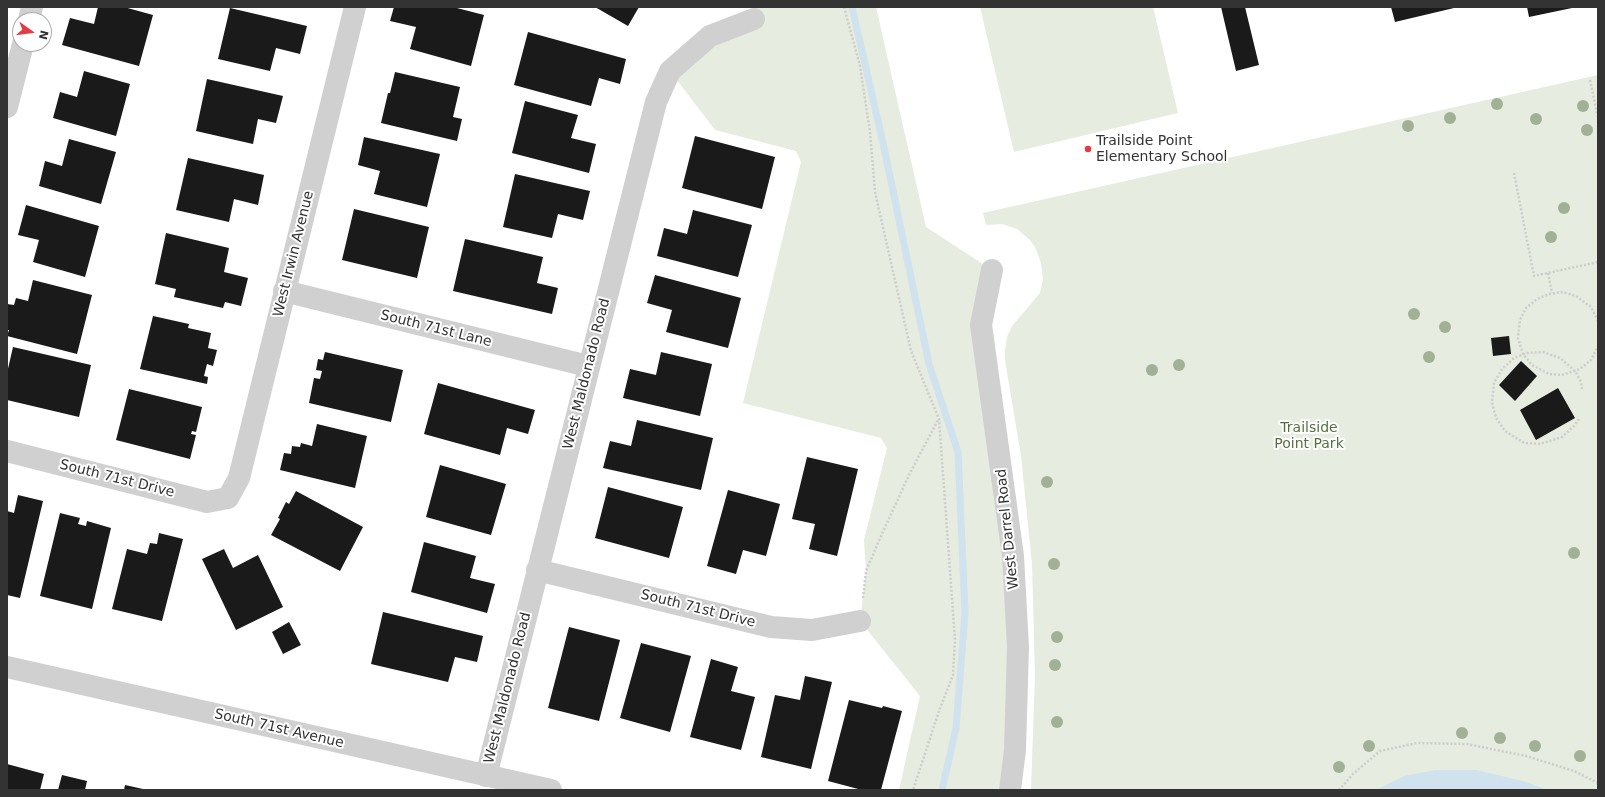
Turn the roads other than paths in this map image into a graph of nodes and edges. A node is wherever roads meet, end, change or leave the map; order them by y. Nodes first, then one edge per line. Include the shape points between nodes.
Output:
1 (355, 7) edge
2 (754, 19) dead end
3 (21, 52) edge
4 (7, 107) edge
5 (992, 270) dead end
6 (284, 291) junction
7 (588, 366) junction
8 (7, 451) edge
9 (228, 498) joint
10 (537, 570) junction
11 (860, 621) road end
12 (7, 667) edge
13 (486, 776) junction
14 (551, 790) edge
15 (1010, 790) edge

1 - 6 street, West Irwin Avenue
2 - 7 street, West Maldonado Road via 710,36 670,72 658,96
3 - 4 street
5 - 15 street, West Darrel Road via 981,324 1013,556 1018,647 1015,750
6 - 7 street, South 71st Lane
6 - 9 street, West Irwin Avenue via 239,478
7 - 10 street, West Maldonado Road
8 - 9 street, South 71st Drive via 207,502
10 - 11 street, South 71st Drive via 771,627 812,630
10 - 13 street, West Maldonado Road
12 - 13 street, South 71st Avenue
13 - 14 street, South 71st Avenue

